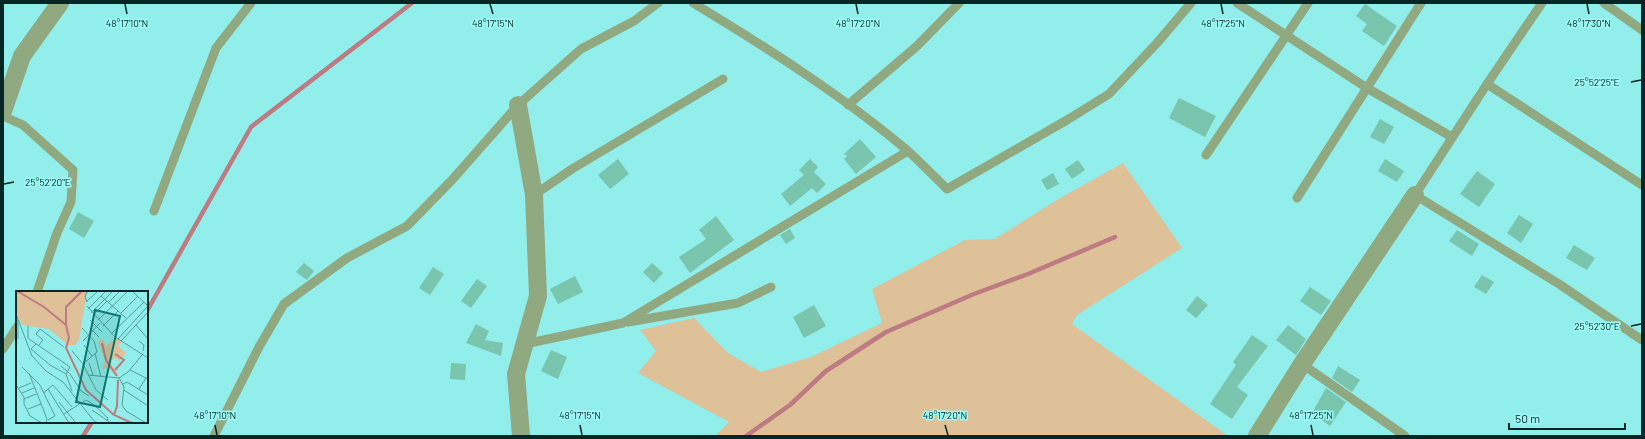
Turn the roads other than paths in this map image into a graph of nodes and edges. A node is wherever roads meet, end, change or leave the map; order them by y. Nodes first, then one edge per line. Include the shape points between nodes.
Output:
1 (60, 3) edge
2 (250, 3) edge
3 (658, 3) edge
4 (693, 3) edge
5 (959, 3) edge
6 (1191, 3) edge
7 (1237, 3) edge
8 (1308, 3) edge
9 (1421, 3) edge
10 (1542, 3) edge
11 (1604, 3) edge
12 (1642, 30) edge
13 (1286, 35) junction
14 (723, 79) dead end
15 (8, 81) edge
16 (1487, 84) junction
17 (1367, 88) junction
18 (518, 105) junction
19 (848, 105) junction
20 (3, 111) edge
21 (3, 116) edge
22 (1452, 137) junction
23 (908, 151) junction
24 (1206, 155) dead end
25 (1642, 185) edge
26 (534, 195) junction
27 (1416, 195) junction
28 (1297, 198) dead end
29 (154, 211) dead end
30 (771, 287) dead end
31 (37, 291) edge
32 (623, 323) junction
33 (16, 328) edge
34 (1642, 340) edge
35 (525, 344) junction
36 (3, 348) edge
37 (1302, 364) junction
38 (214, 436) edge
39 (521, 436) edge
40 (1257, 436) edge
41 (1405, 436) edge

1 - 15 street via 22,56
2 - 29 lane via 216,48
3 - 18 lane via 634,21 581,49
4 - 19 lane via 750,37
5 - 19 lane via 917,46
6 - 23 lane via 1109,94 947,188
7 - 13 lane
8 - 13 lane
9 - 17 lane
10 - 16 lane
11 - 12 lane
13 - 17 lane
13 - 24 lane
14 - 26 lane via 572,169
15 - 20 street
16 - 22 lane
16 - 25 lane
17 - 22 lane
17 - 28 lane
18 - 26 street
18 - 38 lane via 452,180 407,226 347,258 284,304
19 - 23 lane
21 - 31 lane via 23,124 73,170 71,202 57,233
22 - 27 lane
23 - 32 lane
26 - 35 street via 538,296
27 - 34 lane via 1559,284
27 - 37 street
30 - 32 lane via 738,303
32 - 35 lane
33 - 36 lane
35 - 39 street via 516,374
37 - 40 street
37 - 41 lane

